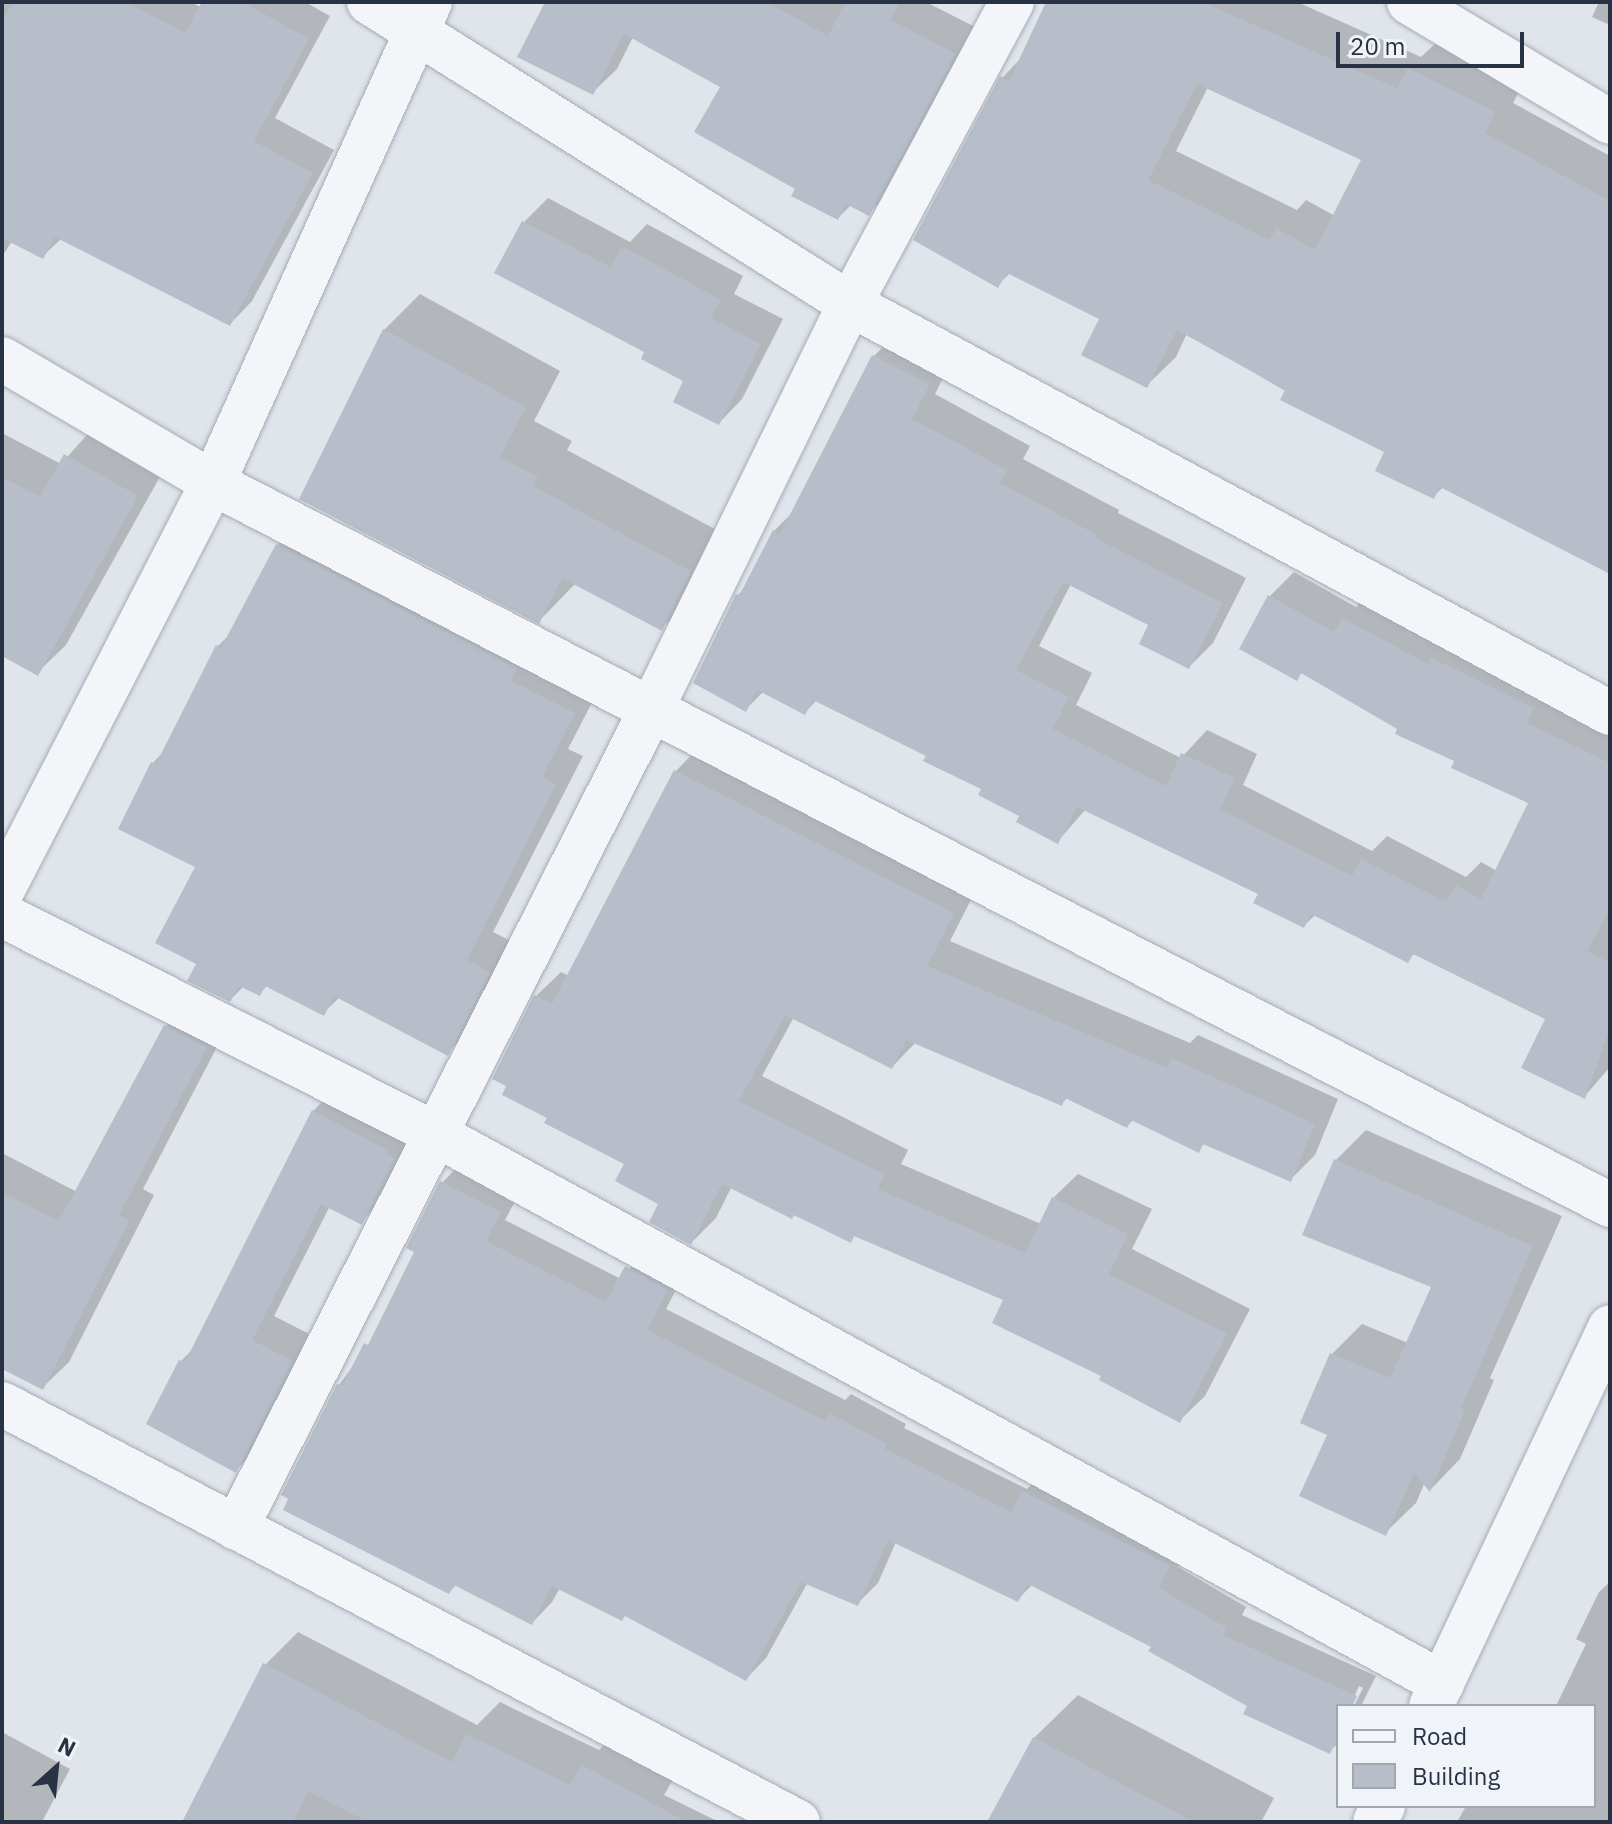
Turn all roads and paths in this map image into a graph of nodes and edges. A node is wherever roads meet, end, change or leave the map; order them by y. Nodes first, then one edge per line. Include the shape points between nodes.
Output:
1 (369, 2) edge
2 (1012, 2) edge
3 (1409, 2) edge
4 (423, 16) edge
5 (1610, 122) edge
6 (850, 304) junction
7 (2, 359) edge
8 (213, 483) junction
9 (650, 712) junction
10 (1610, 713) edge
11 (2, 891) edge
12 (2, 915) edge
13 (437, 1135) junction
14 (1610, 1205) edge
15 (1610, 1327) edge
16 (2, 1404) edge
17 (236, 1528) junction
18 (1437, 1694) edge
19 (798, 1822) edge

1 - 4 street
2 - 6 street
3 - 5 street
4 - 6 street
4 - 8 street
6 - 9 street
6 - 10 street
7 - 8 street
8 - 9 street
8 - 11 street
9 - 13 street
9 - 14 street
12 - 13 street
13 - 17 street
13 - 18 street
15 - 18 street
16 - 17 street
17 - 19 street

